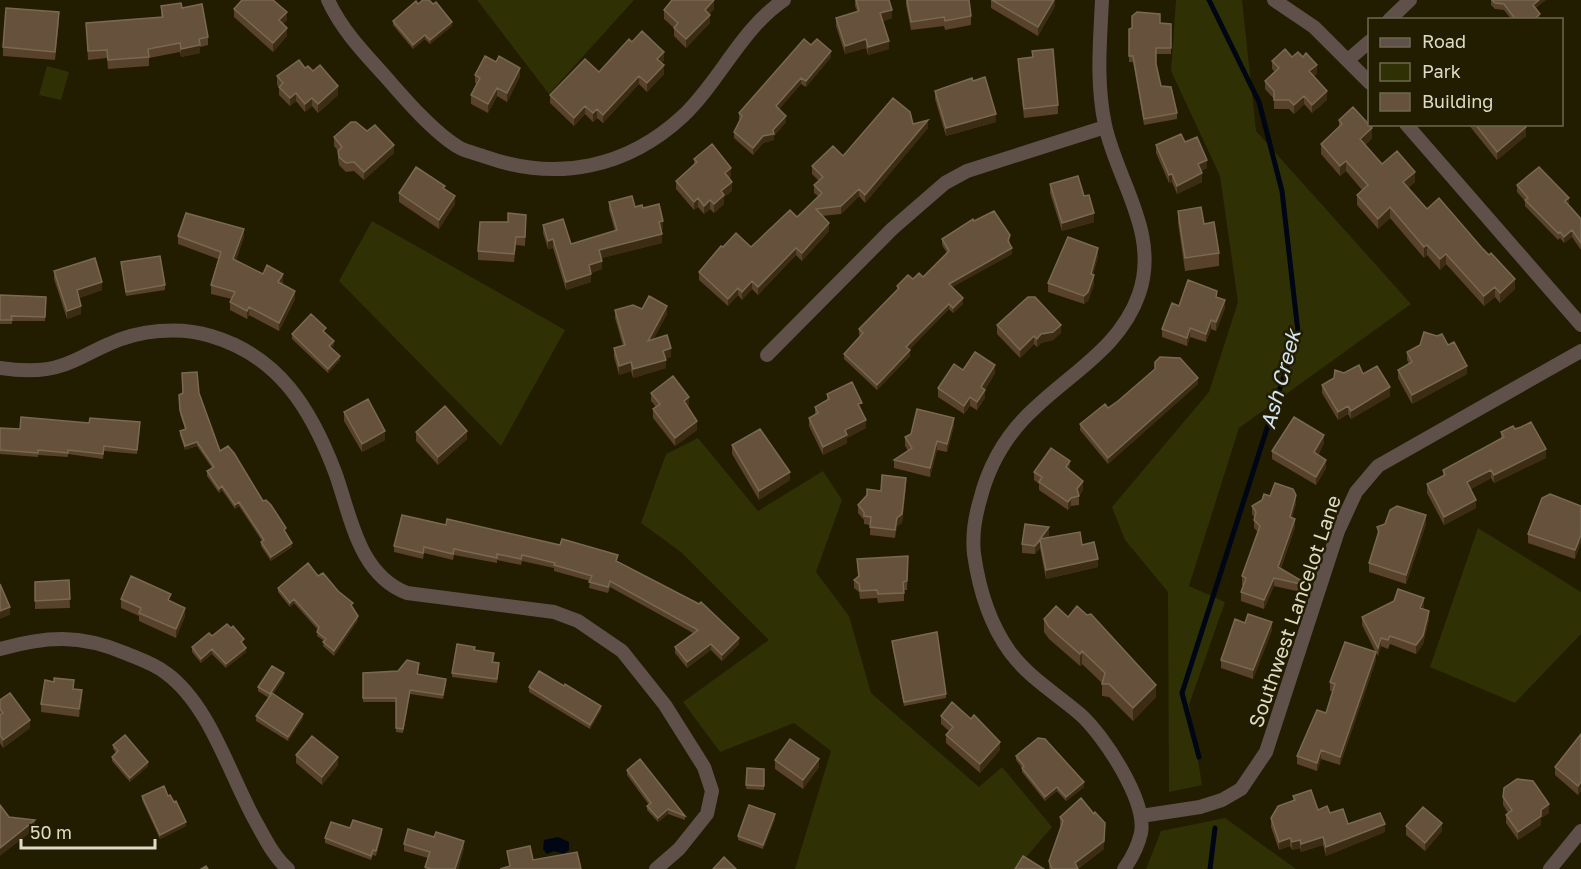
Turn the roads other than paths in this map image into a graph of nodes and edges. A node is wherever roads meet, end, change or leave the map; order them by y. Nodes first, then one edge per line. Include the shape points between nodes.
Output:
1 (328, 0) edge
2 (784, 0) edge
3 (1102, 0) edge
4 (1274, 0) edge
5 (1410, 0) edge
6 (1391, 18) edge
7 (1368, 42) edge
8 (1348, 60) junction
9 (1368, 82) edge
10 (1408, 126) edge
11 (1105, 127) junction
12 (1581, 325) edge
13 (1581, 351) edge
14 (767, 355) dead end
15 (0, 368) edge
16 (0, 649) edge
17 (1141, 816) junction
18 (1581, 831) edge
19 (288, 869) edge
20 (656, 869) edge
21 (1124, 869) edge
22 (1550, 869) edge

1 - 2 street via 357,45 413,108 460,148 511,165 554,170 598,165 641,146 682,116 763,16
3 - 11 street via 1099,85
4 - 8 street via 1314,27
5 - 6 street
7 - 8 street
8 - 9 street
10 - 12 street
11 - 14 street via 989,163 945,183 892,229
11 - 17 street via 1141,227 1143,261 1139,292 1124,326 1102,352 1035,407 1009,436 982,488 975,517 974,551 980,589 1010,652 1033,678 1083,716 1105,742 1122,768
13 - 17 street, Southwest Lancelot Lane via 1378,466 1356,492 1338,531 1266,752 1241,789 1200,807
15 - 20 street via 37,371 63,366 112,342 167,330 213,336 261,359 283,378 310,416 335,472 357,540 391,586 407,593 554,612 578,621 622,651 665,705 704,767 712,791 707,814 679,849
16 - 19 street via 78,638 108,646 168,674 202,713 246,805 268,844
17 - 21 street via 1141,832 1133,857
18 - 22 street

